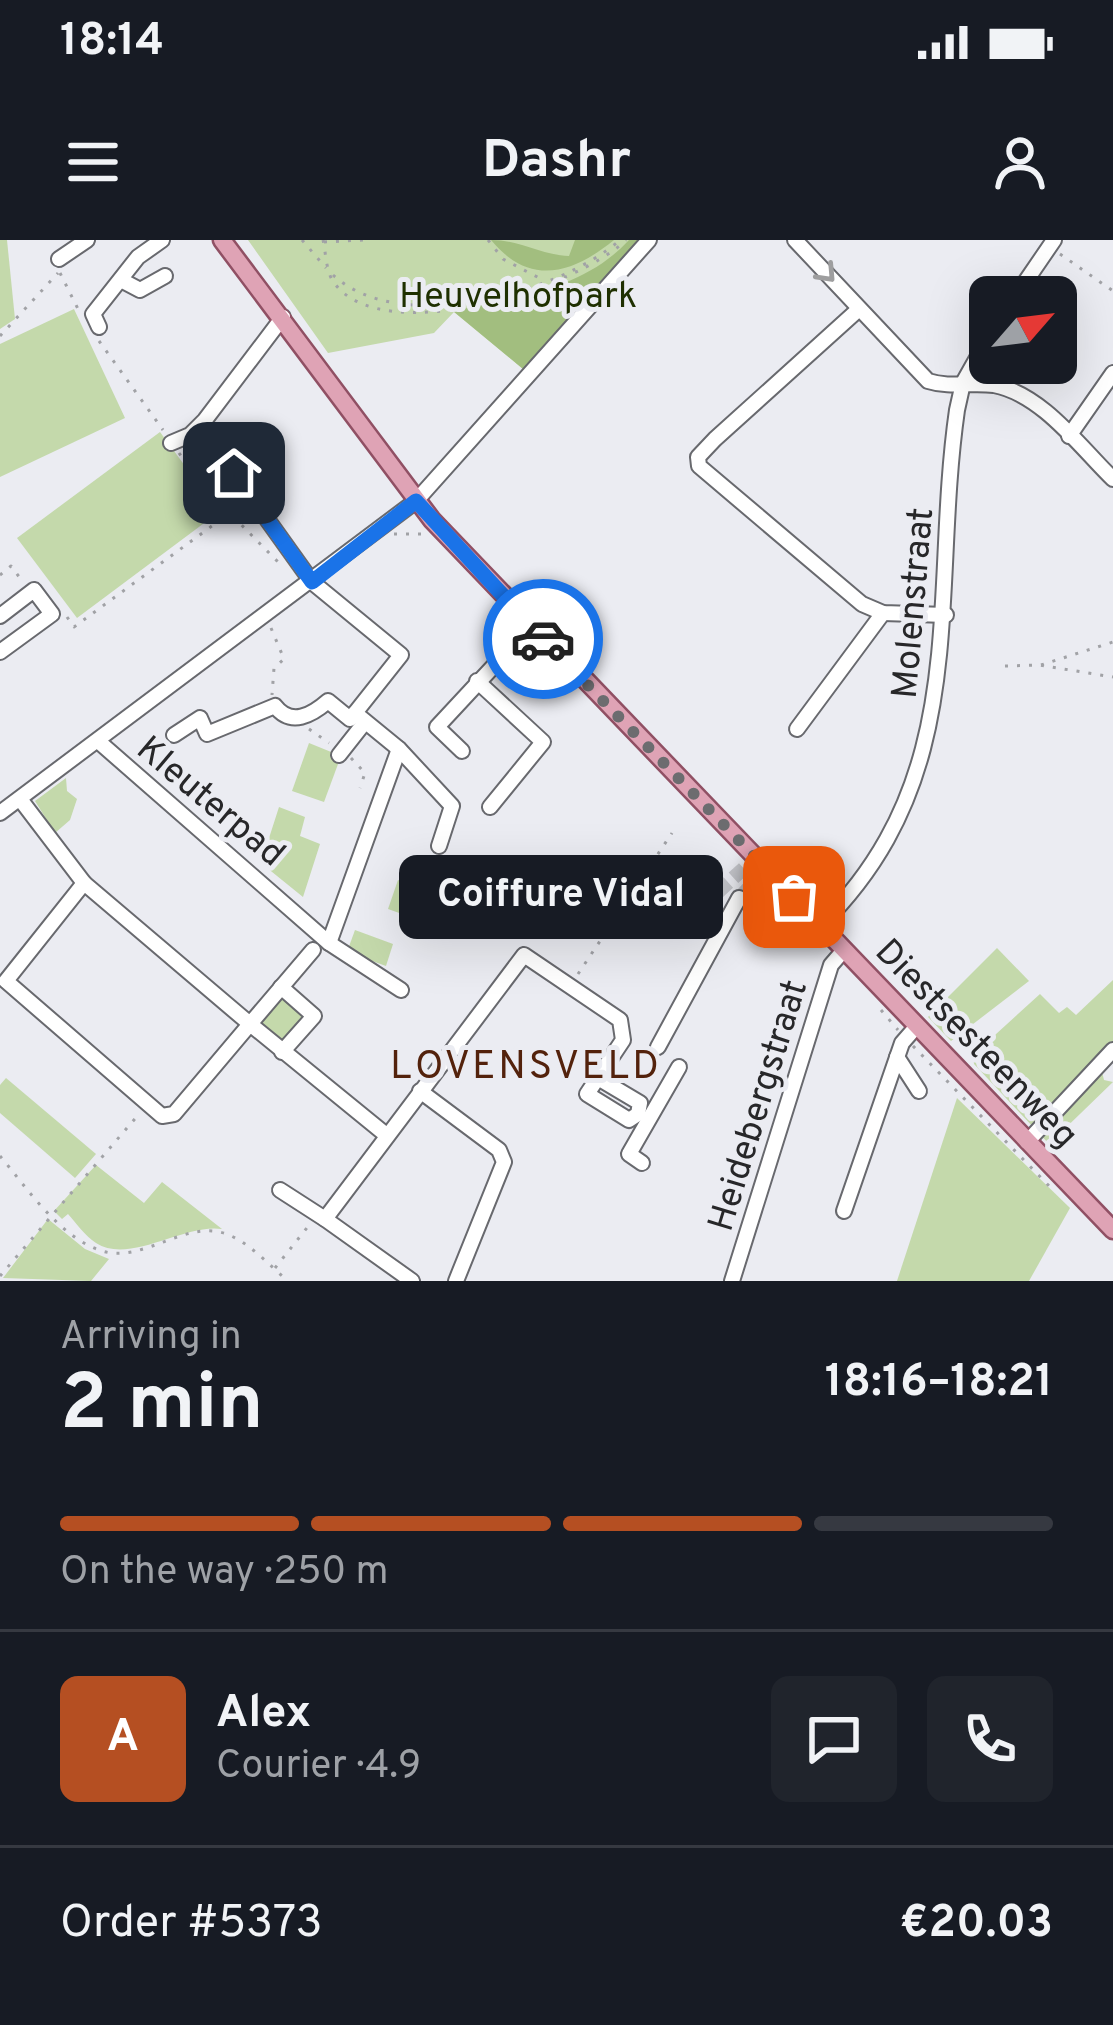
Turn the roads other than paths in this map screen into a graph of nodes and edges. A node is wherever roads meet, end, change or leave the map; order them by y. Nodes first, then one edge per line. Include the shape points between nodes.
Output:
1 (87, 240) edge
2 (162, 240) edge
3 (222, 240) edge
4 (235, 240) edge
5 (649, 240) edge
6 (795, 240) edge
7 (1046, 244) edge
8 (59, 266) road end
9 (165, 276) dead end
10 (1027, 276) edge
11 (121, 280) junction
12 (859, 309) junction
13 (279, 311) junction
14 (93, 329) road end
15 (969, 372) edge
16 (1113, 373) edge
17 (963, 383) junction
18 (1070, 436) junction
19 (171, 442) road end
20 (234, 473) road end
21 (1113, 479) edge
22 (416, 501) junction
23 (312, 582) junction
24 (883, 613) junction
25 (946, 615) junction
26 (0, 616) edge
27 (531, 626) junction
28 (0, 652) edge
29 (477, 681) junction
30 (360, 718) junction
31 (797, 729) dead end
32 (174, 735) dead end
33 (98, 741) junction
34 (399, 749) junction
35 (461, 751) dead end
36 (339, 754) dead end
37 (20, 799) junction
38 (490, 807) dead end
39 (0, 813) edge
40 (439, 846) dead end
41 (84, 883) junction
42 (739, 898) tunnel mouth
43 (821, 925) junction
44 (329, 943) junction
45 (313, 950) dead end
46 (844, 950) junction
47 (281, 987) junction
48 (400, 990) dead end
49 (250, 1024) junction
50 (911, 1033) junction
51 (658, 1047) dead end
52 (1113, 1050) edge
53 (282, 1052) junction
54 (897, 1057) junction
55 (679, 1067) dead end
56 (919, 1090) dead end
57 (420, 1091) junction
58 (643, 1117) junction
59 (385, 1134) junction
60 (1027, 1142) junction
61 (642, 1163) dead end
62 (280, 1190) dead end
63 (844, 1211) dead end
64 (320, 1218) junction
65 (1113, 1230) edge
66 (412, 1281) edge
67 (456, 1281) edge
68 (732, 1281) edge

1 - 8 street
2 - 11 street
3 - 13 main road, Diestsesteenweg
4 - 13 main road, Diestsesteenweg
5 - 22 street
6 -> 12 street
7 - 10 street
9 - 11 street via 140,290
11 - 14 street via 93,314
12 - 17 street via 928,380
12 - 24 street via 698,457 699,466 862,604
13 - 19 street via 205,420
13 - 22 main road, Diestsesteenweg
15 - 17 street, Molenstraat
16 - 18 street
17 - 18 street via 1010,389
17 - 25 street, Molenstraat via 953,435
18 - 21 street
20 - 23 street
22 - 23 street
22 - 27 main road, Diestsesteenweg
23 - 30 street via 401,655
23 - 33 street
24 - 25 street
24 - 31 street
25 - 43 street, Molenstraat via 936,700 899,810 863,879
26 - 28 street via 34,590 52,614
27 - 29 street
27 - 43 main road, Diestsesteenweg
29 - 35 street via 437,727
29 - 38 street via 543,742
30 - 32 street via 328,700 308,721 275,706 207,734 200,718
30 - 34 street
30 - 36 street
33 - 37 street
33 - 44 street, Kleuterpad
34 - 40 street via 452,806
34 - 44 street
37 - 39 street
37 - 41 street
41 - 49 street
41 - 49 street via 6,981 148,1104 165,1117 174,1114
42 - 51 street
43 - 46 main road, Diestsesteenweg
44 - 48 street, Kleuterpad
45 - 47 street
46 - 50 main road, Diestsesteenweg
46 - 68 street, Heidebergstraat via 831,965
47 - 49 street
47 - 53 street via 314,1016
49 - 53 street
50 - 54 street
50 - 60 main road, Diestsesteenweg
52 - 60 street
53 - 59 street
54 - 56 street
54 - 63 street
55 - 58 street
57 - 58 street via 518,950 620,1019 625,1030 587,1094 629,1120
57 - 59 street
57 - 67 street via 504,1162
58 - 61 street via 629,1154
59 - 64 street
60 - 65 main road, Diestsesteenweg
62 - 64 street
64 - 66 street

